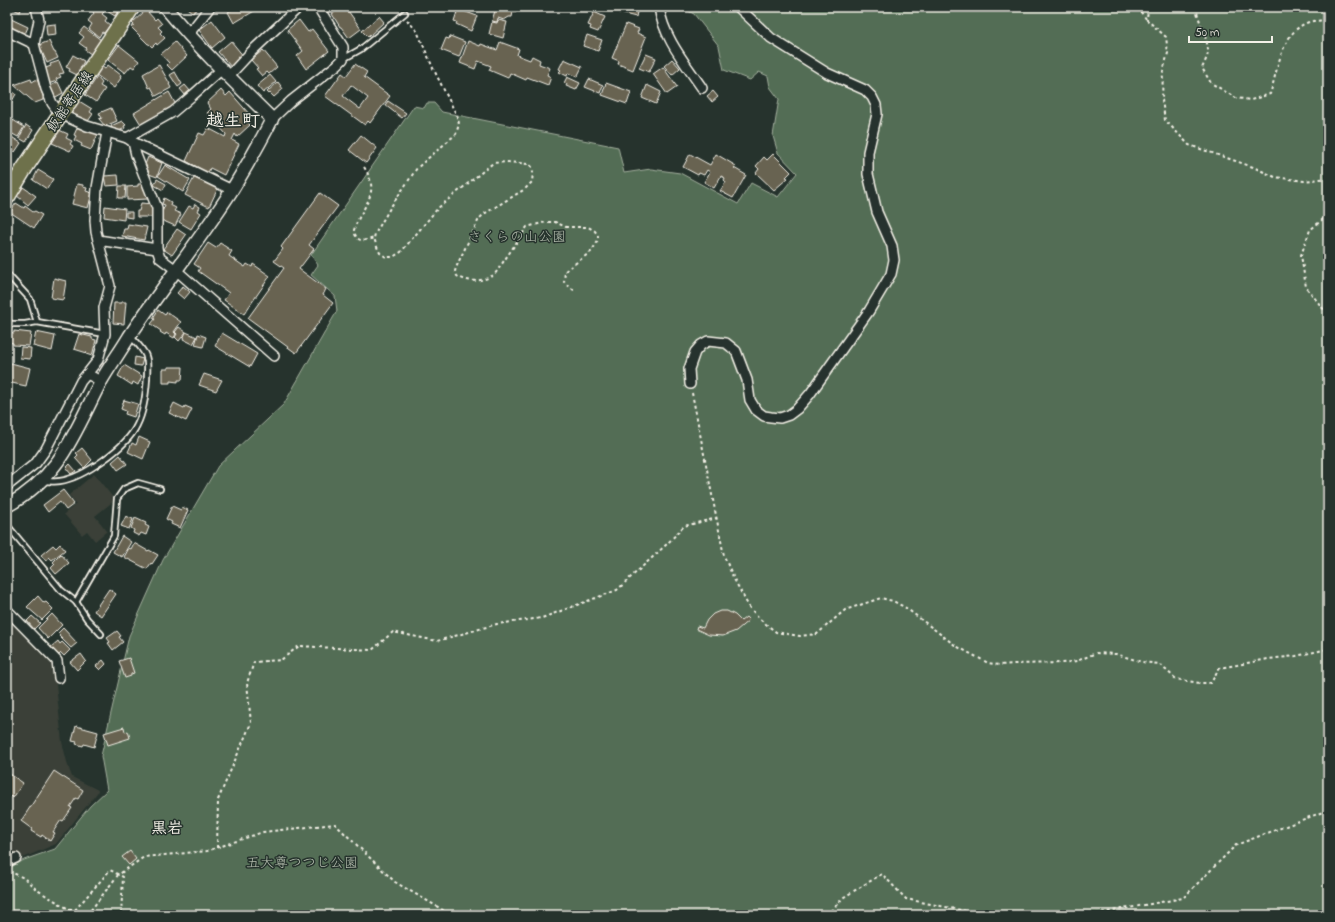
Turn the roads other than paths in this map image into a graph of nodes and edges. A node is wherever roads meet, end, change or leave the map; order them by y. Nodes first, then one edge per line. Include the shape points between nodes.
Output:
1 (36, 7) edge
2 (132, 7) edge
3 (165, 7) edge
4 (210, 7) edge
5 (300, 7) edge
6 (318, 7) edge
7 (659, 7) edge
8 (738, 7) edge
9 (404, 14) road end
10 (7, 31) edge
11 (188, 35) junction
12 (34, 44) junction
13 (343, 59) junction
14 (225, 73) junction
15 (702, 88) dead end
16 (60, 114) junction
17 (272, 119) junction
18 (107, 132) junction
19 (130, 140) junction
20 (232, 190) junction
21 (7, 197) edge
22 (98, 240) junction
23 (157, 249) junction
24 (176, 270) junction
25 (7, 274) edge
26 (7, 322) edge
27 (37, 322) junction
28 (105, 334) junction
29 (130, 336) junction
30 (274, 356) dead end
31 (87, 374) junction
32 (102, 381) junction
33 (690, 384) road end
34 (42, 480) junction
35 (7, 486) edge
36 (160, 489) dead end
37 (7, 506) edge
38 (7, 525) edge
39 (76, 602) junction
40 (7, 610) edge
41 (101, 634) dead end
42 (58, 678) dead end
43 (16, 858) dead end
44 (7, 862) edge

1 - 12 street via 39,20
2 - 16 main road, 飯能寄居線
3 - 11 street
4 - 11 street
5 - 14 street
6 - 13 street via 343,48
7 - 15 street via 668,35 677,52
8 - 33 street via 771,38 827,73 865,90 872,97 877,114 868,152 868,174 877,212 892,246 894,260 891,274 869,311 810,394 788,415 780,418 764,416 756,410 750,400 747,380 736,351 726,343 708,341 701,345 695,352 690,369
9 - 13 lane via 361,49
10 - 12 street
11 - 14 street
12 - 16 street via 46,89
13 - 17 street
14 - 17 street
14 - 19 street
16 - 18 street
16 - 21 main road, 飯能寄居線
17 - 20 street
18 - 19 street
18 - 22 street via 97,188 95,220
19 - 20 street
19 - 23 street via 157,208
20 - 24 street
22 - 23 street
22 - 28 street via 110,286 104,308
23 - 24 street via 160,258
24 - 29 street
24 - 30 street
25 - 27 lane via 30,299
26 - 27 lane
27 - 28 lane
28 - 31 street via 98,360
29 - 32 street
29 - 34 lane via 147,358 142,412 132,436 99,463 77,475 60,482
31 - 32 street
31 - 35 street via 46,449 36,463
32 - 34 street via 63,455
34 - 37 street
36 - 39 lane via 138,483 124,489 117,499 114,536
38 - 39 lane via 61,590
39 - 41 lane
40 - 42 street via 57,662
43 - 44 street

